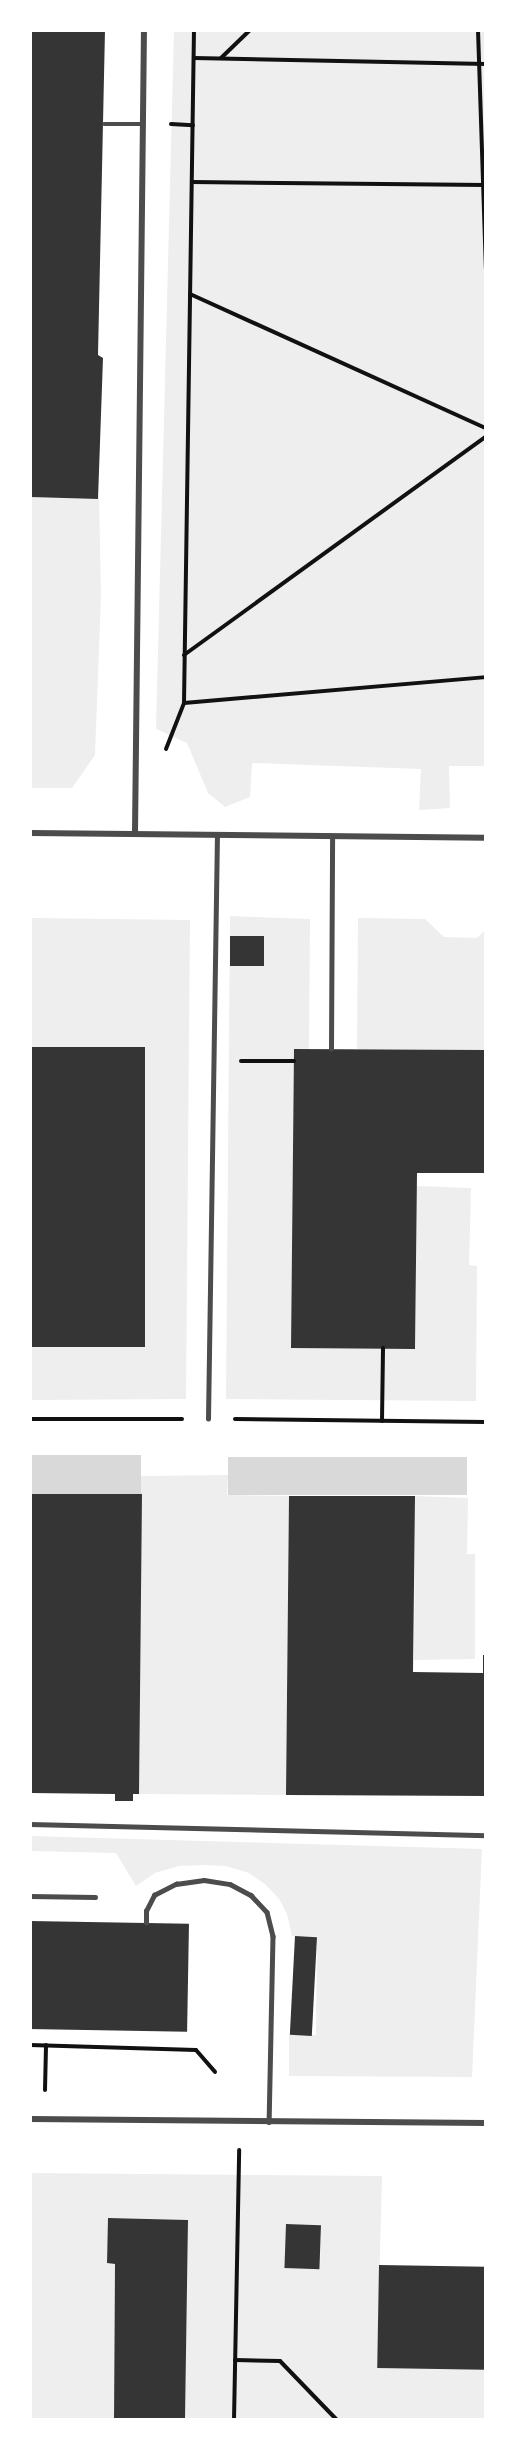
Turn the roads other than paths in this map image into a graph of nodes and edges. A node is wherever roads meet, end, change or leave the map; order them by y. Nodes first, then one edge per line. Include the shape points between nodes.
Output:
1 (144, 30) edge
2 (104, 124) dead end
3 (143, 124) junction
4 (30, 832) edge
5 (135, 833) junction
6 (217, 834) junction
7 (333, 837) junction
8 (486, 837) edge
9 (331, 1049) dead end
10 (208, 1419) road end
11 (30, 1824) edge
12 (486, 1835) edge
13 (30, 1896) edge
14 (94, 1897) dead end
15 (146, 1923) dead end
16 (30, 2119) edge
17 (269, 2122) junction
18 (486, 2123) edge

1 - 3 street
2 - 3 lane
3 - 5 street
4 - 5 street
5 - 6 street
6 - 7 street
6 - 10 lane
7 - 8 street
7 - 9 lane
11 - 12 lane
13 - 14 lane
15 - 17 lane via 146,1911 154,1895 176,1884 204,1880 230,1884 251,1895 267,1912 273,1936
16 - 17 street
17 - 18 street

